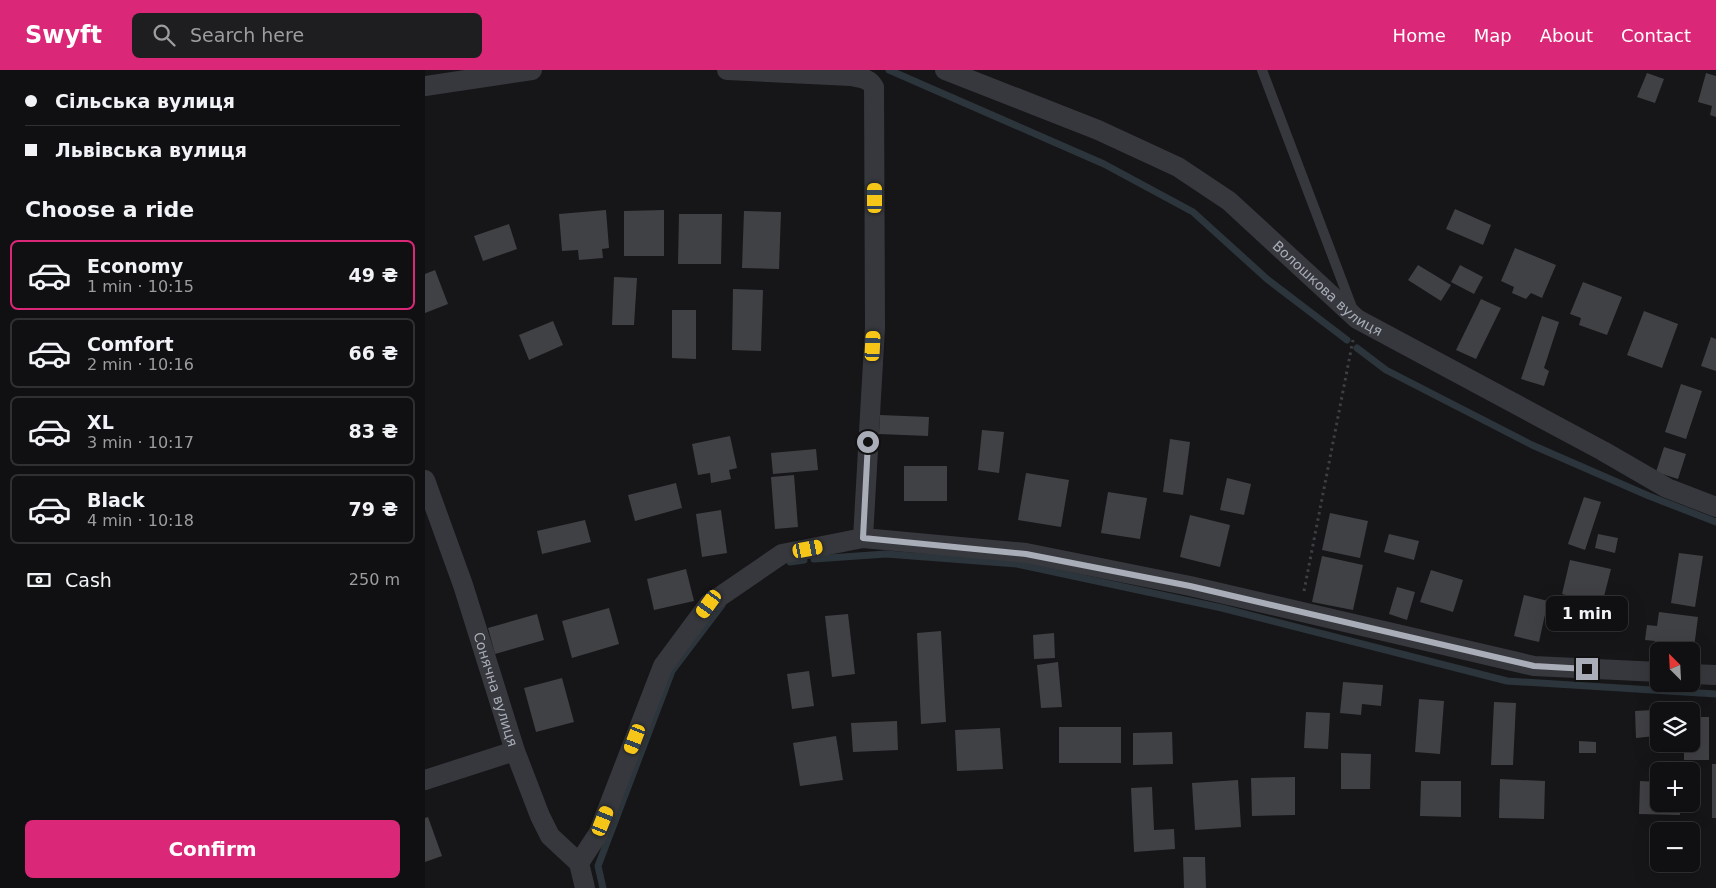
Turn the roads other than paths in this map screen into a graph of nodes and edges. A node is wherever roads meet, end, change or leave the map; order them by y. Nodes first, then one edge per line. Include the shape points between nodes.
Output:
1 (532, 70) edge
2 (727, 70) edge
3 (945, 70) edge
4 (1262, 70) edge
5 (873, 75) edge
6 (425, 86) edge
7 (1357, 319) junction
8 (425, 480) edge
9 (1716, 507) edge
10 (863, 538) junction
11 (1650, 672) edge
12 (1700, 674) edge
13 (1716, 675) edge
14 (515, 751) junction
15 (425, 780) edge
16 (579, 863) junction
17 (585, 888) edge

1 - 6 street
2 - 5 street via 864,78
3 - 7 street, Волошкова вулиця via 1098,130 1178,168 1229,201
4 - 7 lane
5 - 10 street via 875,327
7 - 9 street, Волошкова вулиця via 1667,488
8 - 14 street, Сонячна вулиця via 463,585
10 - 11 street via 1026,554 1190,586 1534,666
10 - 16 street via 782,554 709,604 663,666 598,834
12 - 13 street
14 - 15 street
14 - 16 street, Сонячна вулиця via 550,836
16 - 17 street

